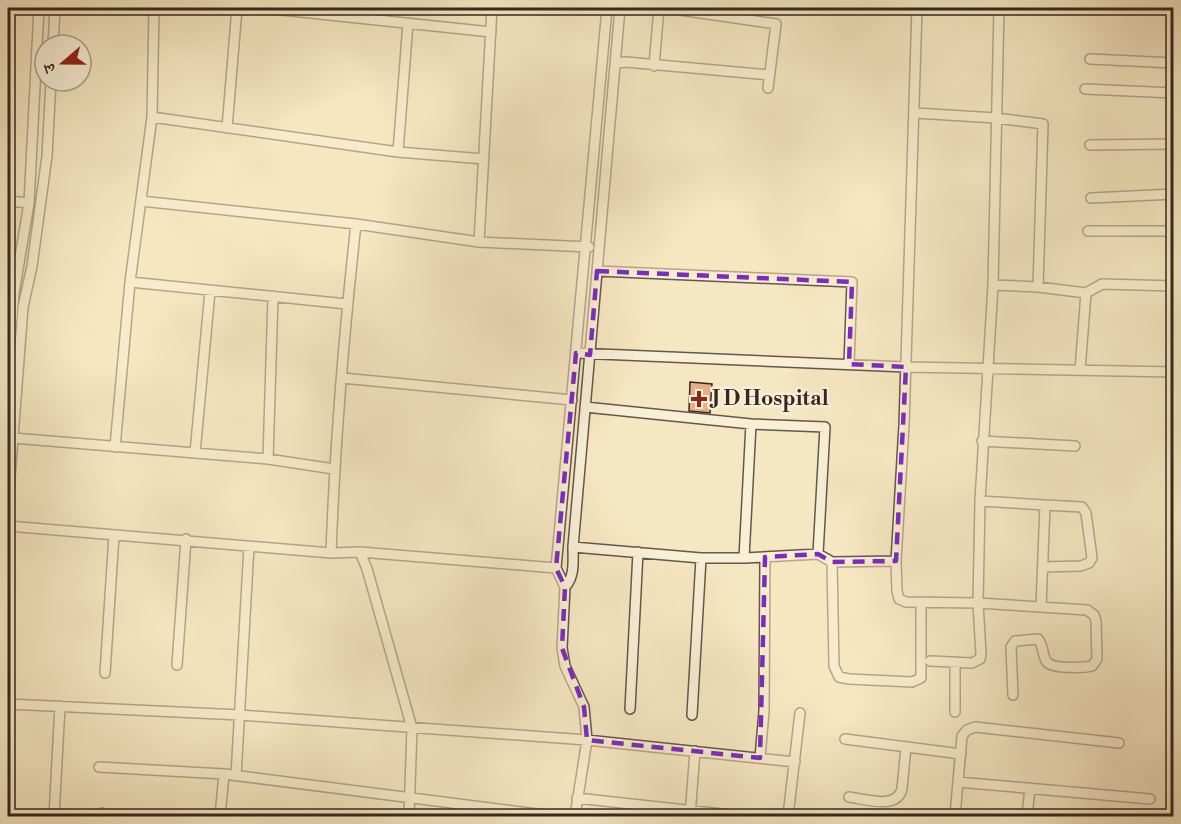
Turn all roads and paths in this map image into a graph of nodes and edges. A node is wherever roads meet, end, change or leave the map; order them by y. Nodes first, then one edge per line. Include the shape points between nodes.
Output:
1 (39, 8) edge
2 (55, 8) edge
3 (154, 8) edge
4 (237, 8) edge
5 (263, 8) edge
6 (492, 8) edge
7 (607, 8) edge
8 (620, 8) edge
9 (659, 8) edge
10 (666, 8) edge
11 (917, 8) edge
12 (999, 8) edge
13 (408, 23) junction
14 (491, 32) junction
15 (54, 33) edge
16 (1090, 59) dead end
17 (616, 63) junction
18 (1173, 63) edge
19 (654, 66) junction
20 (769, 75) junction
21 (768, 88) dead end
22 (1085, 89) dead end
23 (50, 93) edge
24 (1173, 93) edge
25 (915, 113) junction
26 (152, 117) junction
27 (996, 118) junction
28 (227, 128) junction
29 (1173, 144) edge
30 (1090, 145) dead end
31 (398, 152) junction
32 (484, 159) junction
33 (1173, 194) edge
34 (1091, 198) dead end
35 (8, 201) edge
36 (141, 201) junction
37 (29, 203) junction
38 (356, 224) junction
39 (1088, 231) dead end
40 (1173, 231) edge
41 (479, 242) junction
42 (585, 247) junction
43 (599, 247) junction
44 (597, 271) junction
45 (130, 282) junction
46 (993, 285) junction
47 (1173, 286) edge
48 (1038, 287) junction
49 (210, 291) junction
50 (1086, 293) junction
51 (11, 294) edge
52 (273, 296) junction
53 (347, 304) junction
54 (576, 353) junction
55 (590, 355) junction
56 (849, 364) junction
57 (906, 367) junction
58 (986, 368) junction
59 (8, 369) edge
60 (1080, 370) junction
61 (1173, 372) edge
62 (342, 378) junction
63 (572, 400) junction
64 (585, 407) junction
65 (751, 424) junction
66 (13, 438) junction
67 (982, 441) junction
68 (1076, 446) dead end
69 (115, 447) junction
70 (195, 453) junction
71 (268, 459) junction
72 (334, 469) junction
73 (980, 501) junction
74 (8, 503) edge
75 (1045, 505) junction
76 (8, 525) edge
77 (114, 535) junction
78 (186, 539) junction
79 (249, 546) junction
80 (573, 548) junction
81 (331, 552) junction
82 (360, 552) junction
83 (638, 552) junction
84 (818, 554) junction
85 (765, 556) junction
86 (701, 558) junction
87 (744, 558) junction
88 (896, 561) junction
89 (832, 562) junction
90 (1043, 567) junction
91 (556, 568) junction
92 (565, 587) junction
93 (921, 603) junction
94 (978, 603) junction
95 (1041, 608) junction
96 (930, 661) dead end
97 (955, 662) junction
98 (177, 665) dead end
99 (105, 673) dead end
100 (1013, 695) dead end
101 (8, 704) edge
102 (60, 705) junction
103 (630, 709) dead end
104 (955, 712) dead end
105 (800, 713) dead end
106 (240, 715) junction
107 (692, 715) dead end
108 (412, 728) junction
109 (845, 739) dead end
110 (587, 740) junction
111 (1119, 743) dead end
112 (906, 747) junction
113 (695, 751) junction
114 (961, 754) junction
115 (760, 758) junction
116 (795, 762) junction
117 (99, 767) dead end
118 (224, 774) junction
119 (236, 776) junction
120 (958, 782) junction
121 (1030, 789) junction
122 (849, 796) dead end
123 (410, 798) junction
124 (577, 798) junction
125 (1150, 799) dead end
126 (690, 814) edge
127 (54, 816) edge
128 (220, 816) edge
129 (409, 816) edge
130 (553, 816) edge
131 (575, 816) edge
132 (740, 816) edge
133 (788, 816) edge
134 (955, 816) edge
135 (1027, 816) edge

1 - 37 street
2 - 15 street
3 - 26 street
4 - 28 street
5 - 13 street
6 - 14 street
7 - 42 street
8 - 17 street
9 - 19 street
10 - 20 street via 776,24
11 - 25 street
12 - 27 street
13 - 14 street
13 - 31 street
14 - 32 street
16 - 18 street
17 - 19 street
17 - 43 street
19 - 20 street
20 - 21 street
22 - 24 street
23 - 66 street via 47,156 23,307
25 - 27 street
25 - 57 street
26 - 28 street
26 - 36 street
27 - 46 street
27 - 48 street via 1043,124
28 - 31 street
29 - 30 street
31 - 32 street
32 - 41 street
33 - 34 street
35 - 37 street
36 - 38 street
36 - 45 street
37 - 51 street
38 - 41 street
38 - 53 street
39 - 40 street
41 - 42 street
42 - 43 street
42 - 54 street
43 - 44 street
44 - 55 street
44 - 56 street via 852,282
45 - 49 street
45 - 69 street
46 - 48 street
46 - 58 street
47 - 50 street via 1102,284
48 - 50 street
49 - 52 street
49 - 70 street
50 - 60 street
51 - 59 street
52 - 53 street
52 - 71 street
53 - 62 street
54 - 55 street
54 - 63 street
55 - 56 street
55 - 64 street
56 - 57 street
57 - 58 street
57 - 88 street
58 - 60 street
58 - 67 street
60 - 61 street
62 - 63 street
62 - 72 street
63 - 91 street
64 - 65 street
64 - 80 street
65 - 84 street via 825,427
65 - 87 street
66 - 69 street
66 - 74 street
67 - 68 street
67 - 73 street
69 - 70 street
70 - 71 street
71 - 72 street
72 - 81 street
73 - 75 street
73 - 94 street
75 - 90 street
75 - 90 street via 1082,507 1092,558 1081,566
76 - 77 street
77 - 78 street
77 - 99 street
78 - 79 street
78 - 98 street
79 - 81 street
79 - 106 street
80 - 83 street
80 - 92 street via 571,581
81 - 82 street
82 - 91 street
82 - 108 street
83 - 86 street
83 - 103 street
84 - 85 street
84 - 89 street
85 - 87 street
85 - 115 street
86 - 87 street
86 - 107 street
88 - 89 street
88 - 93 street via 899,599
89 - 93 street via 834,666 839,677 912,682 921,678
90 - 95 street
91 - 92 street
92 - 110 street via 562,648 565,666 584,707
93 - 94 street
94 - 95 street
94 - 97 street via 980,659 972,663
95 - 100 street via 1087,610 1094,615 1097,659 1088,667 1052,666 1046,661 1038,639 1015,641 1011,647
96 - 97 street
97 - 104 street
101 - 102 street
102 - 106 street
102 - 127 street
105 - 116 street
106 - 108 street
106 - 119 street
108 - 110 street
108 - 123 street
109 - 112 street
110 - 113 street
110 - 124 street
111 - 114 street via 975,727 962,736
112 - 114 street
112 - 122 street via 901,795 896,800
113 - 115 street
113 - 126 street
114 - 120 street
115 - 116 street
116 - 133 street
117 - 118 street
118 - 119 street
118 - 128 street
119 - 123 street
120 - 121 street
120 - 134 street
121 - 125 street
121 - 135 street
123 - 129 street
123 - 130 street
124 - 126 street
124 - 131 street
126 - 132 street

